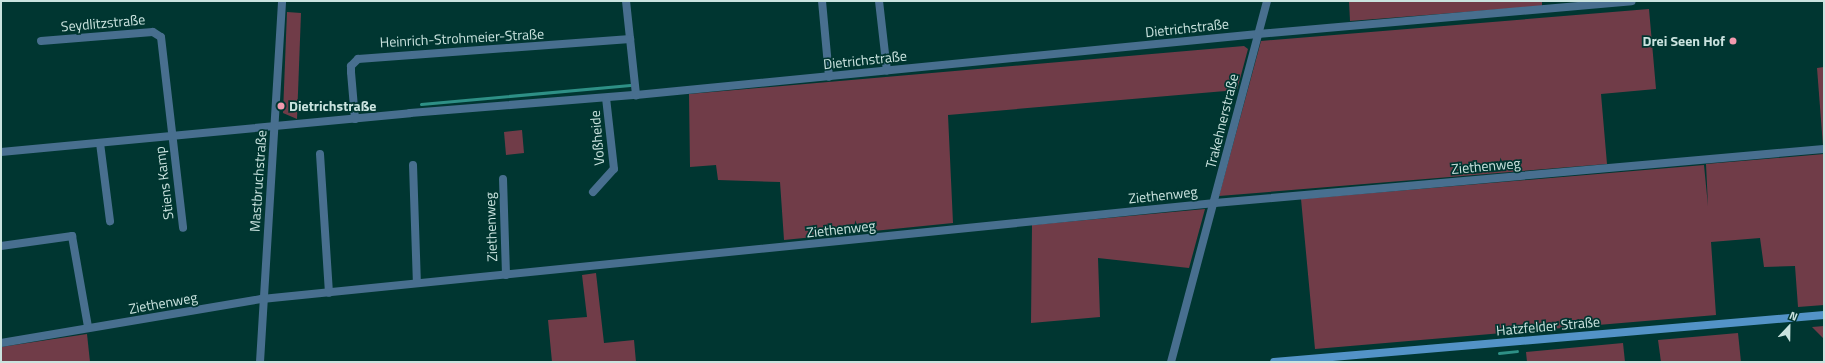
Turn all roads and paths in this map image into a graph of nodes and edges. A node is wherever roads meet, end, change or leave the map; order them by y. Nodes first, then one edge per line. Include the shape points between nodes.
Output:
1 (282, 1) edge
2 (626, 1) edge
3 (822, 1) edge
4 (879, 1) edge
5 (1267, 1) edge
6 (1632, 1) edge
7 (1258, 34) junction
8 (630, 39) junction
9 (41, 41) dead end
10 (887, 71) junction
11 (829, 77) junction
12 (636, 95) junction
13 (606, 98) junction
14 (355, 119) junction
15 (275, 128) junction
16 (171, 136) junction
17 (100, 143) junction
18 (1824, 150) edge
19 (1, 152) edge
20 (320, 154) dead end
21 (413, 165) dead end
22 (503, 179) dead end
23 (593, 192) dead end
24 (1215, 203) junction
25 (110, 222) dead end
26 (182, 228) dead end
27 (1, 246) edge
28 (506, 275) junction
29 (417, 283) junction
30 (329, 293) junction
31 (262, 299) junction
32 (1824, 315) edge
33 (88, 327) junction
34 (1, 343) edge
35 (260, 362) edge
36 (1171, 362) edge
37 (1274, 362) edge

1 - 15 street, Mastbruchstraße
2 - 8 street
3 - 11 street
4 - 10 street
5 - 7 street, Trakehnerstraße
6 - 7 street, Dietrichstraße
7 - 10 street, Dietrichstraße
7 - 24 street, Trakehnerstraße
8 - 12 street
8 - 14 street, Heinrich-Strohmeier-Straße via 358,59 351,66
9 - 16 street, Seydlitzstraße via 153,32 161,37
10 - 11 street, Dietrichstraße
11 - 12 street, Dietrichstraße
12 - 13 street, Dietrichstraße
13 - 14 street, Dietrichstraße
13 - 23 street, Voßheide via 614,169
14 - 15 street, Dietrichstraße
15 - 16 street, Dietrichstraße
15 - 31 street, Mastbruchstraße
16 - 17 street, Dietrichstraße
16 - 26 street, Stiens Kamp
17 - 19 street, Dietrichstraße
17 - 25 street
18 - 24 street, Ziethenweg
20 - 30 street
21 - 29 street
22 - 28 street, Ziethenweg
24 - 28 street, Ziethenweg
24 - 36 street, Trakehnerstraße
27 - 33 street via 72,236
28 - 29 street, Ziethenweg
29 - 30 street, Ziethenweg
30 - 31 street, Ziethenweg
31 - 33 street, Ziethenweg
31 - 35 street, Mastbruchstraße
32 - 37 street, Hatzfelder Straße
33 - 34 street, Ziethenweg

